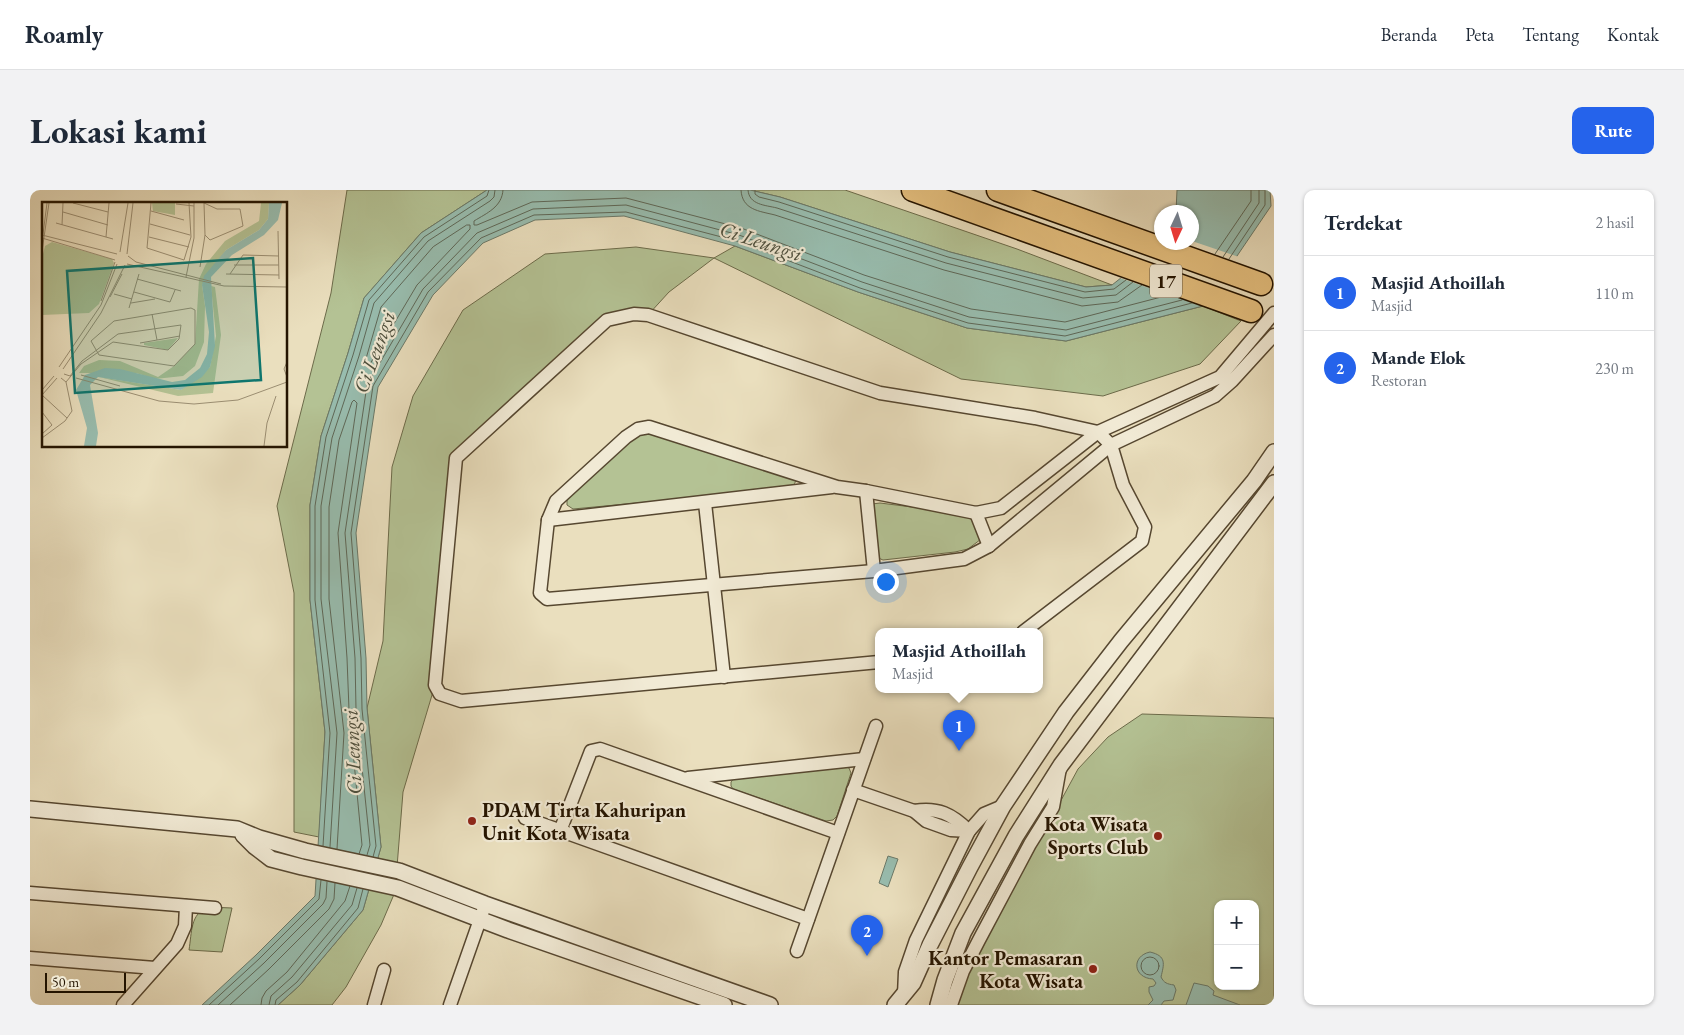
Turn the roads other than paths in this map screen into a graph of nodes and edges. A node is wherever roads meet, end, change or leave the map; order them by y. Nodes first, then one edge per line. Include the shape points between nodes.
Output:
1 (913, 190) edge
2 (998, 190) edge
3 (1261, 284) dead end
4 (1251, 311) dead end
5 (1274, 313) edge
6 (1274, 335) edge
7 (1098, 432) junction
8 (1111, 445) junction
9 (1274, 452) edge
10 (1274, 483) edge
11 (837, 487) junction
12 (866, 491) junction
13 (705, 503) junction
14 (976, 513) junction
15 (548, 520) junction
16 (989, 546) junction
17 (874, 572) junction
18 (715, 585) junction
19 (1028, 628) edge
20 (875, 662) edge
21 (724, 677) junction
22 (876, 726) dead end
23 (864, 759) junction
24 (1061, 765) junction
25 (684, 779) junction
26 (853, 790) junction
27 (1003, 806) junction
28 (30, 809) edge
29 (524, 818) dead end
30 (236, 829) junction
31 (560, 830) junction
32 (969, 831) junction
33 (838, 833) junction
34 (30, 893) edge
35 (485, 904) junction
36 (186, 906) junction
37 (215, 908) dead end
38 (480, 919) junction
39 (808, 919) junction
40 (797, 951) dead end
41 (30, 958) edge
42 (155, 968) junction
43 (384, 970) dead end
44 (899, 1000) edge
45 (123, 1005) edge
46 (374, 1005) edge
47 (450, 1005) edge
48 (724, 1005) edge
49 (770, 1005) edge
50 (938, 1005) edge
51 (951, 1005) edge

1 - 4 highway, 17
2 - 3 highway, 17
5 - 7 street via 1220,377
6 - 8 street via 1214,396
7 - 8 street
7 - 14 street via 1001,508
7 - 21 street via 1035,418 880,393 648,315 634,314 607,320 456,458 435,685 440,694 461,701
8 - 16 street
8 - 19 street via 1123,485 1145,528 1142,540
9 - 27 street via 1066,712
10 - 24 street
11 - 12 street
11 - 13 street
11 - 15 street via 650,427 638,429 626,437 556,501
12 - 14 street
12 - 17 street
13 - 15 street
13 - 18 street
14 - 16 street
15 - 18 street via 540,593 547,599
16 - 17 street via 964,559
17 - 18 street
18 - 21 street
20 - 21 street
22 - 23 street
23 - 25 street
23 - 26 street
24 - 50 street via 1016,836 963,933
24 - 51 street via 1053,807 963,971
25 - 31 street via 600,749 590,751
25 - 33 street
26 - 32 street via 914,811 926,821 951,830
26 - 33 street
27 - 32 street via 984,814
27 - 44 street via 912,983
28 - 30 street
29 - 31 street
30 - 35 street via 305,851 399,871
30 - 38 street via 271,859 398,888
31 - 39 street
32 - 44 street via 916,940
33 - 39 street
34 - 36 street
35 - 38 street
35 - 49 street
36 - 37 street
36 - 42 street via 184,926 177,944
38 - 47 street
38 - 48 street
39 - 40 street
41 - 42 street
42 - 45 street
43 - 46 street

